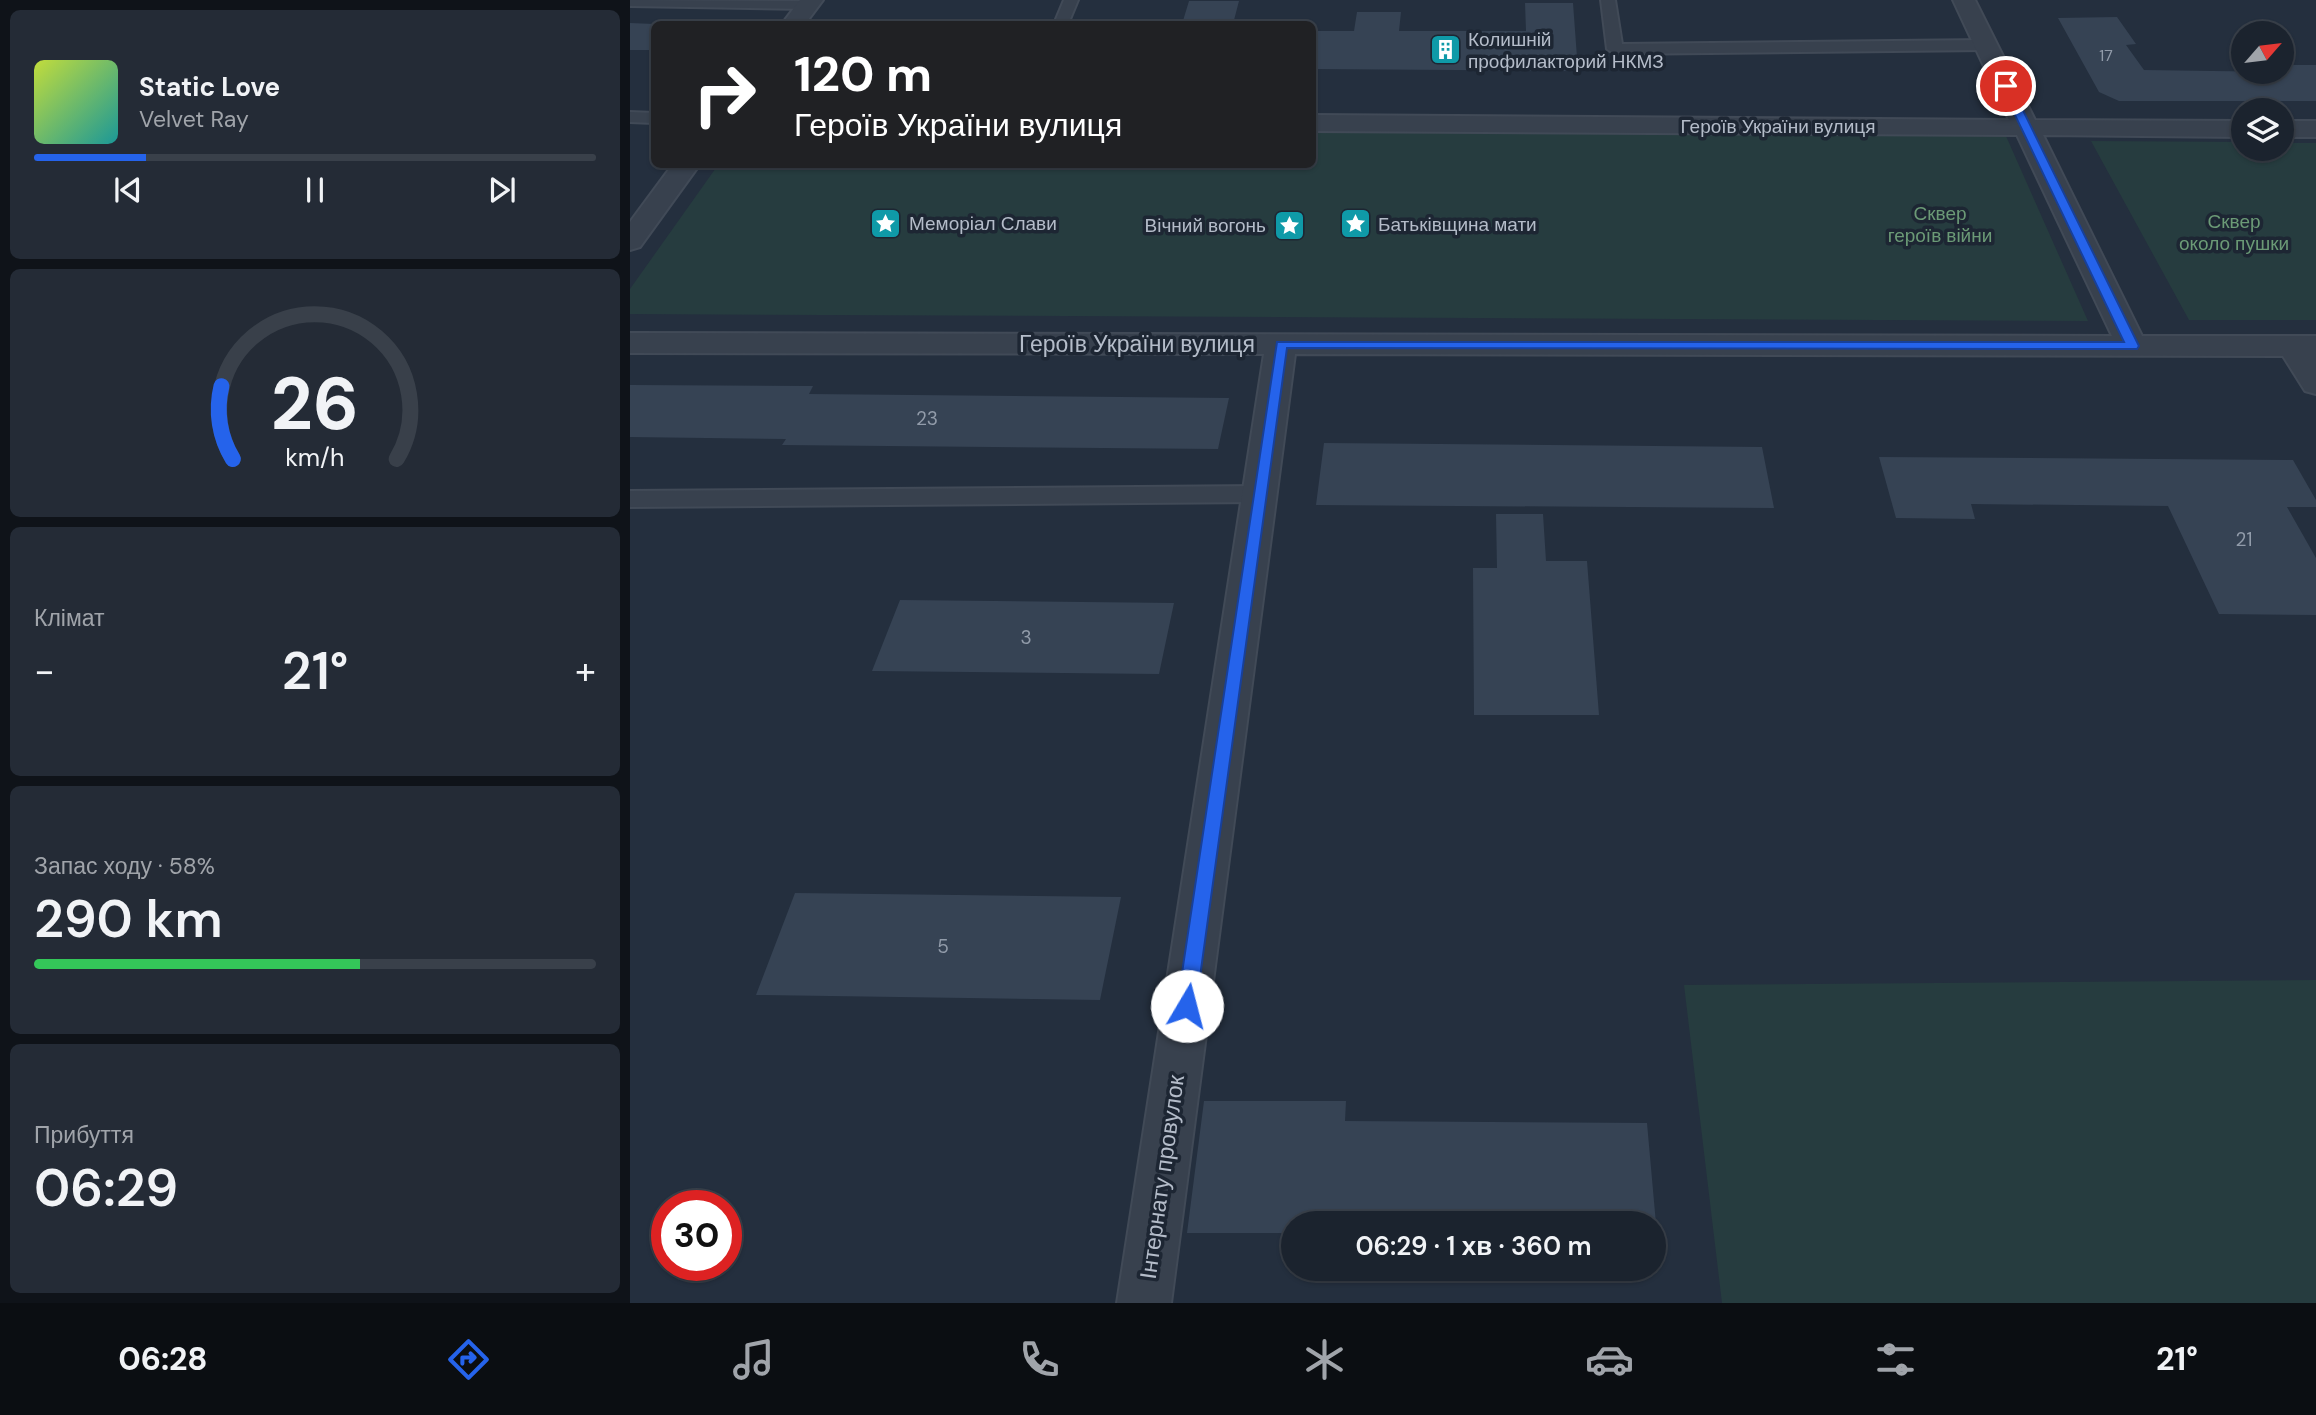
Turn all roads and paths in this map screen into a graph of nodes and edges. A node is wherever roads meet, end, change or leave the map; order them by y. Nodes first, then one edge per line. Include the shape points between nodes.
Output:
1 (1071, 0) edge
2 (1608, 0) edge
3 (1964, 0) edge
4 (630, 2) edge
5 (810, 2) edge
6 (795, 21) edge
7 (1062, 21) edge
8 (1986, 46) junction
9 (630, 117) edge
10 (651, 118) edge
11 (1316, 123) edge
12 (2026, 128) junction
13 (2231, 129) edge
14 (2294, 129) edge
15 (2316, 129) edge
16 (684, 168) edge
17 (635, 226) edge
18 (630, 343) edge
19 (1282, 344) junction
20 (2132, 346) junction
21 (2304, 346) edge
22 (2316, 384) edge
23 (1260, 494) junction
24 (634, 505) edge
25 (1144, 1303) edge

1 - 7 lane
2 - 8 lane via 1615,49
3 - 8 street
4 - 5 lane
5 - 6 street
8 - 12 street
9 - 10 lane
11 - 12 street, Героїв України вулиця
12 - 13 street, Героїв України вулиця
12 - 20 street
14 - 15 street
16 - 17 street
18 - 19 street, Героїв України вулиця
19 - 20 street, Героїв України вулиця
19 - 23 street, Інтернату провулок
20 - 21 street, Героїв України вулиця
21 - 22 street
23 - 24 lane
23 - 25 street, Інтернату провулок

